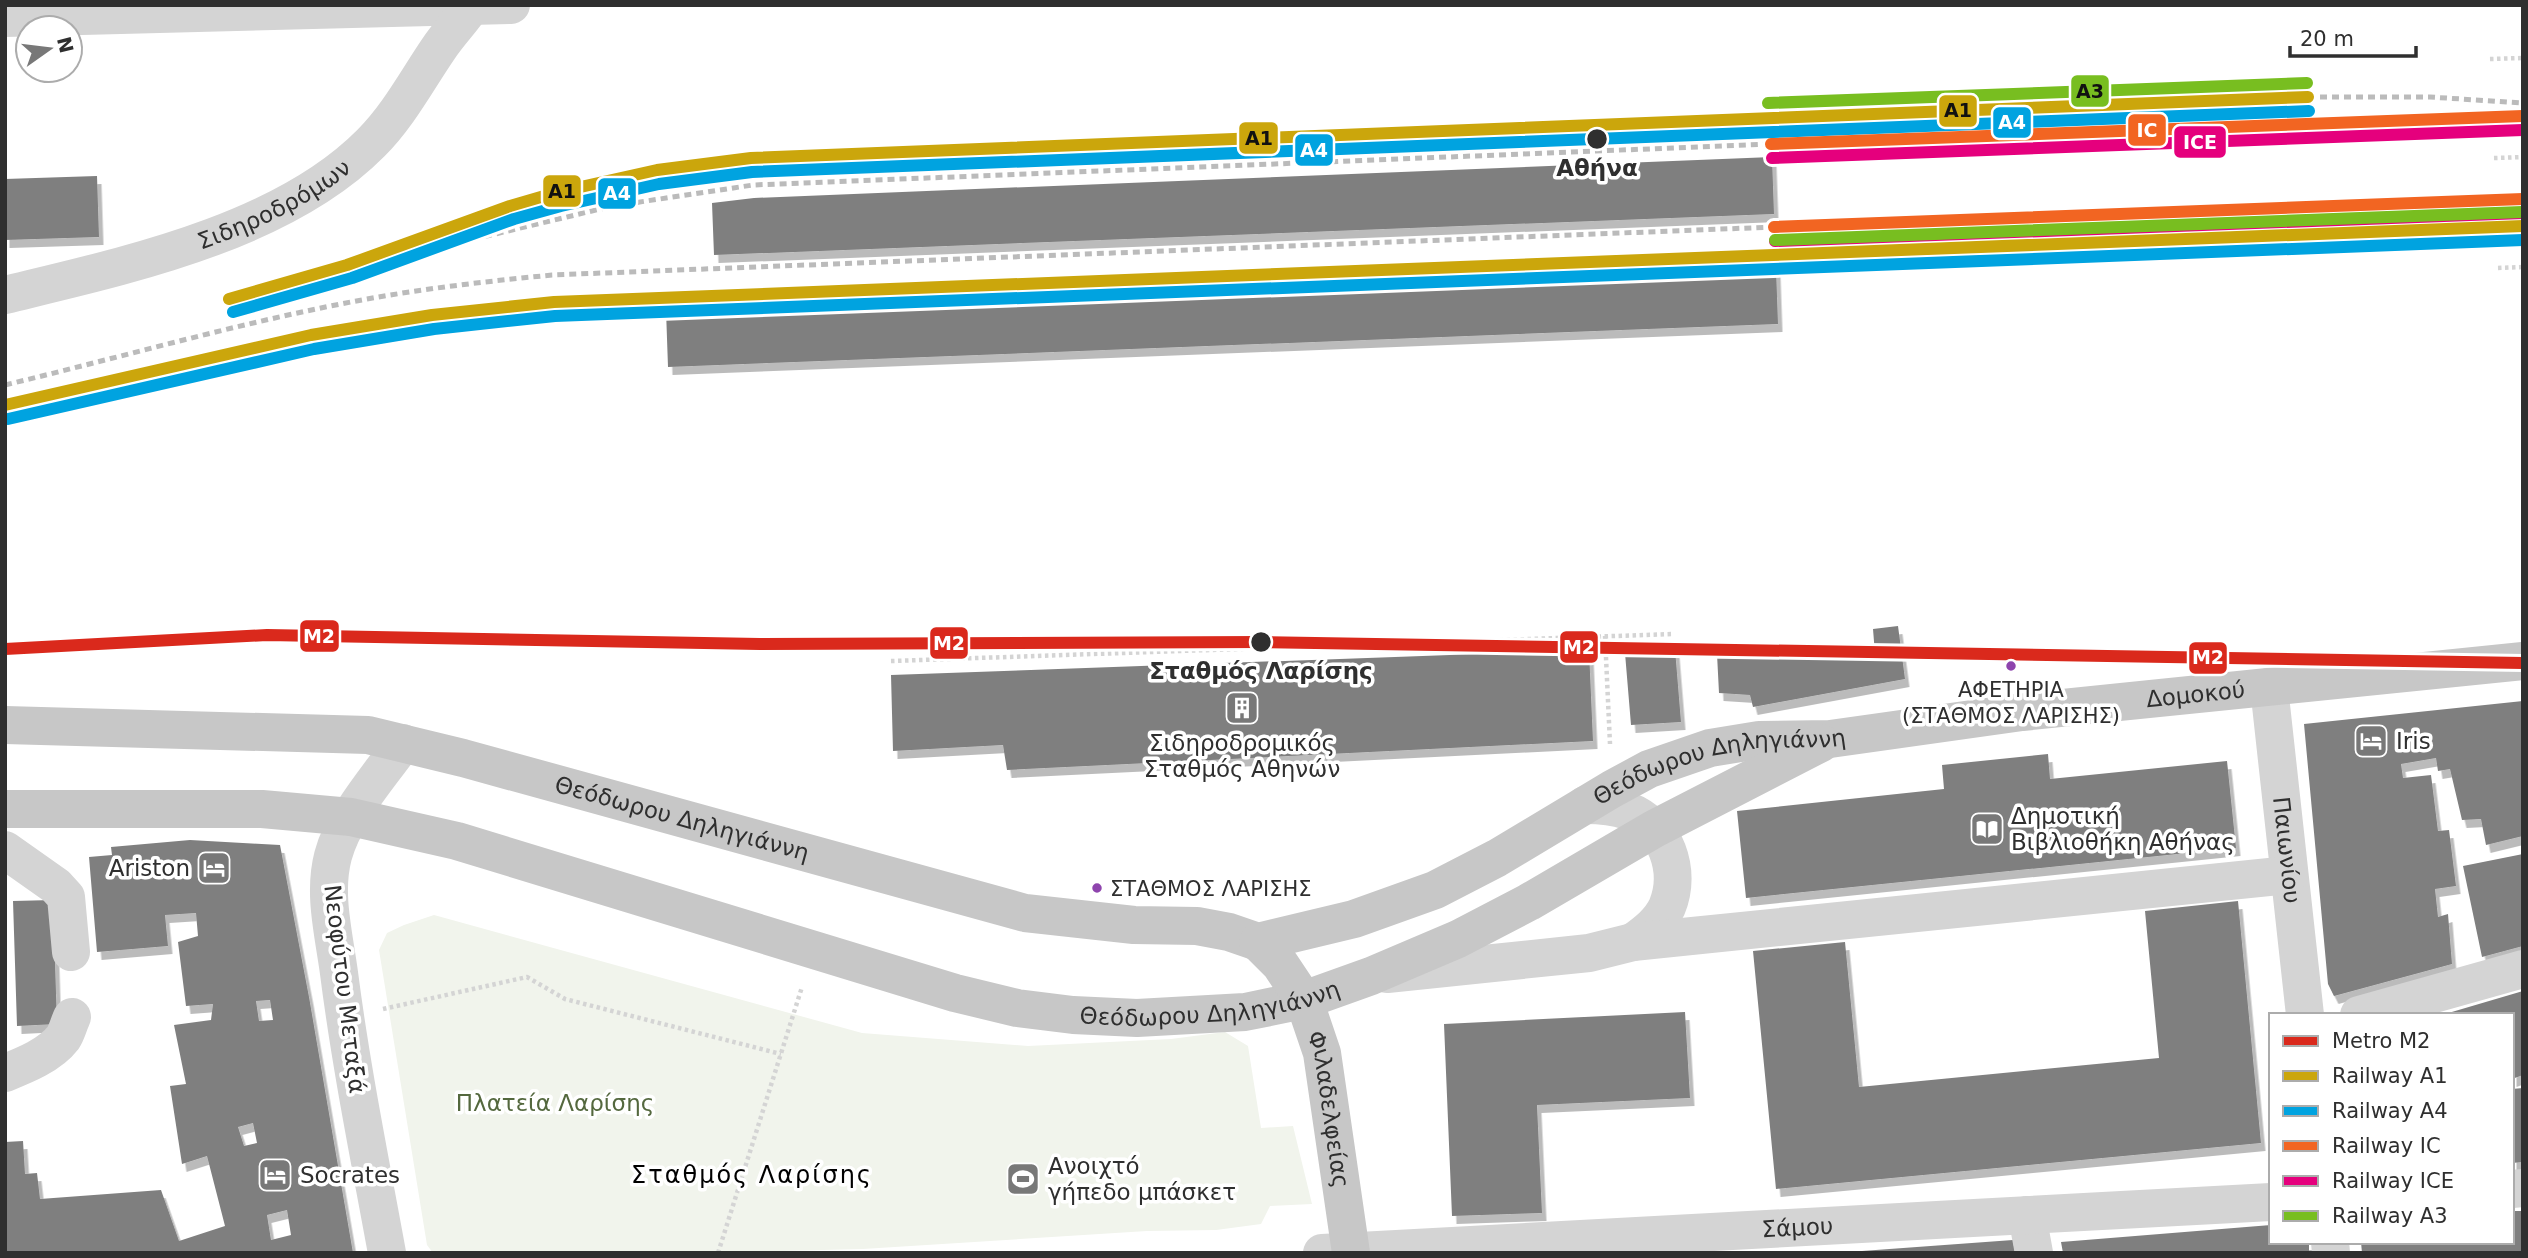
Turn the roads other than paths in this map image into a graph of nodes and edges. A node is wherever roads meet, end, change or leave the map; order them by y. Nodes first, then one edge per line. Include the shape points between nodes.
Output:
1 (510, 5) edge
2 (471, 6) edge
3 (168, 9) edge
4 (5, 18) edge
5 (5, 295) edge
6 (2523, 660) edge
7 (2269, 687) junction
8 (5, 725) edge
9 (1829, 739) junction
10 (403, 743) junction
11 (1598, 797) junction
12 (5, 808) edge
13 (351, 817) junction
14 (1654, 829) junction
15 (5, 850) edge
16 (2289, 875) junction
17 (1258, 942) junction
18 (1633, 942) junction
19 (71, 953) dead end
20 (2523, 969) edge
21 (1371, 976) junction
22 (1304, 1000) junction
23 (2305, 1013) edge
24 (2366, 1013) edge
25 (72, 1017) dead end
26 (5, 1073) edge
27 (2269, 1202) edge
28 (2027, 1215) junction
29 (1742, 1242) edge
30 (1341, 1252) edge
31 (387, 1253) edge
32 (2034, 1253) edge

1 - 2 street
2 - 3 street
2 - 5 street, Σιδηροδρόμων via 371,143 331,177 284,206 233,229
3 - 4 street
6 - 7 main road, Δομοκού
7 - 9 main road, Δομοκού via 2022,712
7 - 16 street, Παιωνίου
8 - 10 main road, Θεόδωρου Δηληγιάννη via 346,733
9 - 11 main road, Θεόδωρου Δηληγιάννη via 1759,740 1710,748 1648,769
9 - 14 main road, Θεόδωρου Δηληγιάννη
10 - 13 street, Νεοφύτου Μεταξά
10 - 17 main road, Θεόδωρου Δηληγιάννη via 1025,913 1134,925 1197,926
11 - 14 street via 1606,806 1630,811
11 - 17 main road, Θεόδωρου Δηληγιάννη via 1435,890 1354,919
12 - 13 main road, Θεόδωρου Δηληγιάννη via 262,809
13 - 22 main road, Θεόδωρου Δηληγιάννη via 457,841 1017,1008 1099,1016 1208,1016
13 - 31 street, Νεοφύτου Μεταξά via 334,855 329,893 345,1017
14 - 18 street via 1672,862 1672,886 1667,908 1653,927
14 - 21 main road, Θεόδωρου Δηληγιάννη via 1458,939
15 - 19 street via 66,897
16 - 18 street
16 - 23 street, Παιωνίου
17 - 22 main road, Φιλαδελφείας via 1280,964
18 - 21 street via 1589,953
20 - 24 street
21 - 22 main road, Θεόδωρου Δηληγιάννη
22 - 30 main road, Φιλαδελφείας via 1322,1053
25 - 26 street via 55,1046
27 - 28 street, Σάμου
28 - 29 street, Σάμου
28 - 32 street
29 - 30 street, Σάμου

